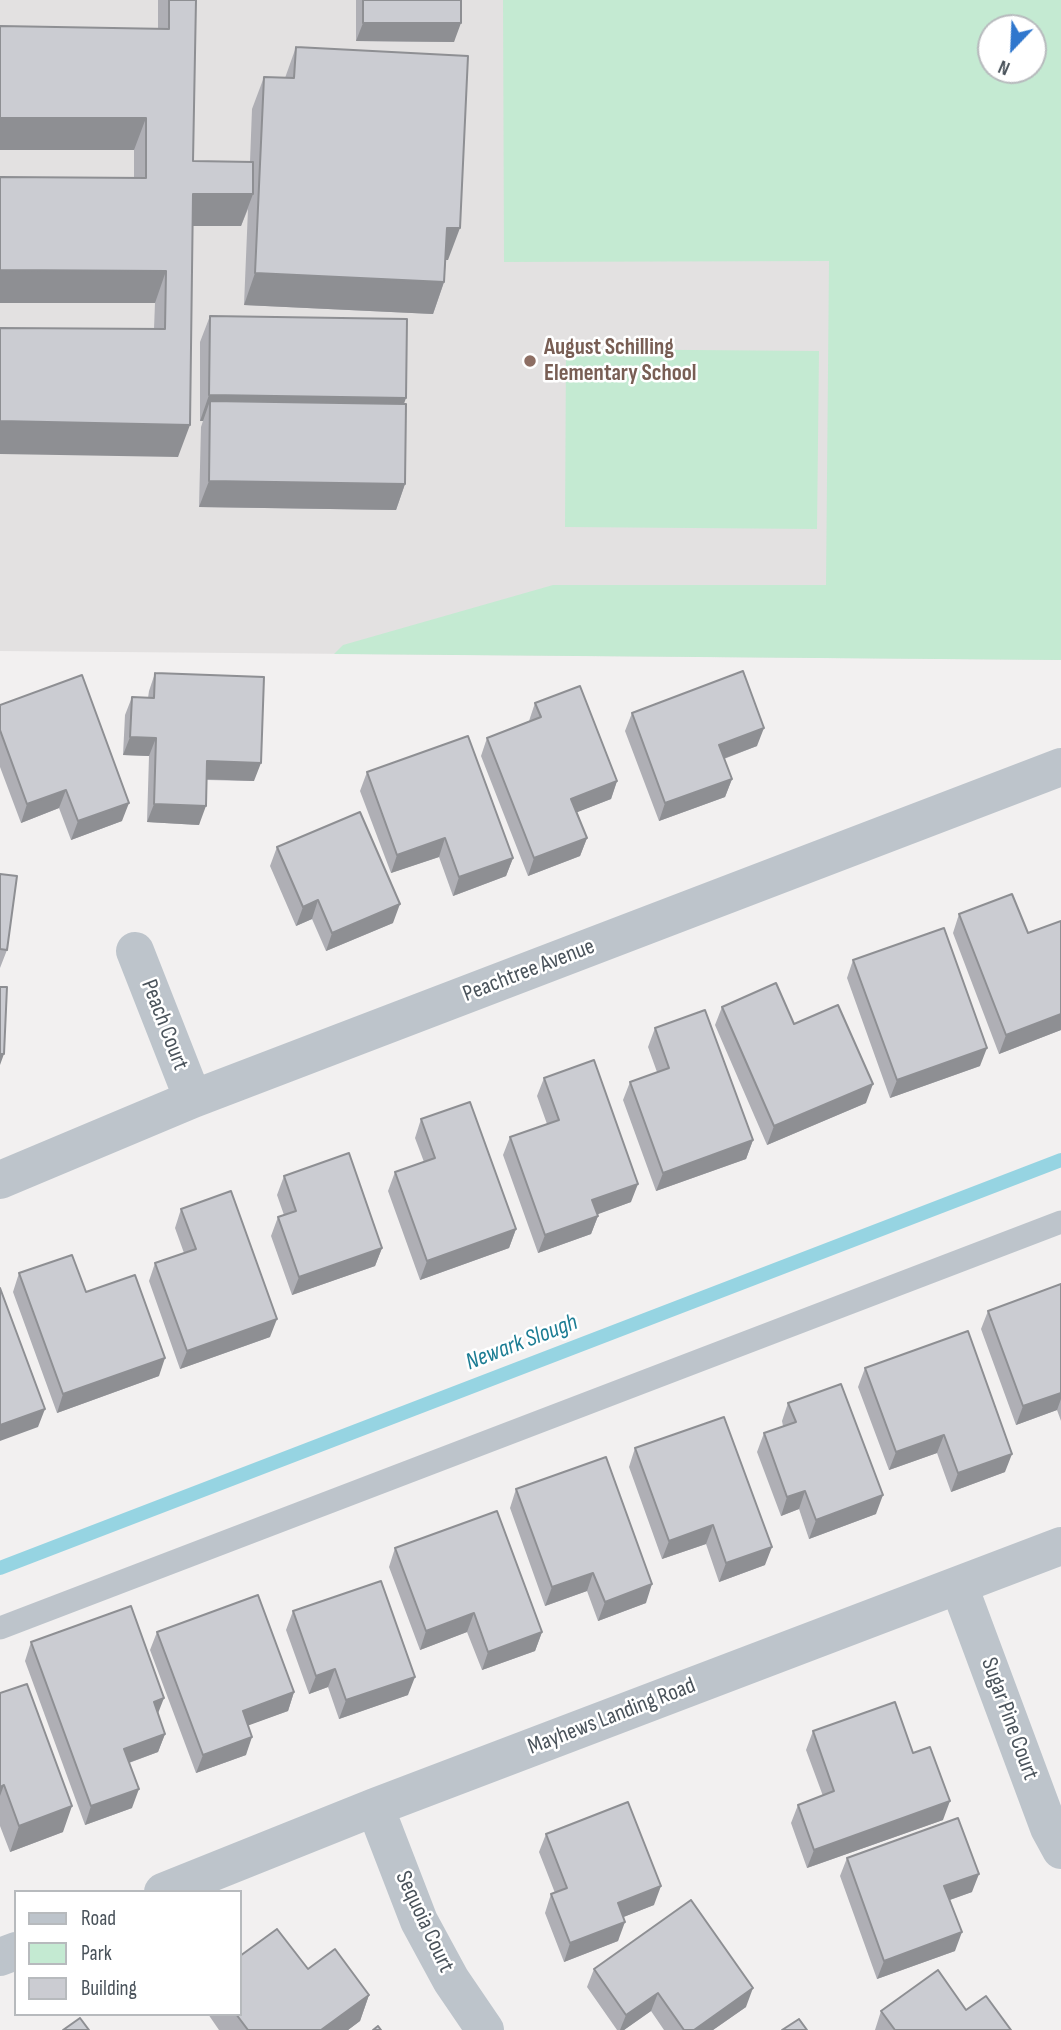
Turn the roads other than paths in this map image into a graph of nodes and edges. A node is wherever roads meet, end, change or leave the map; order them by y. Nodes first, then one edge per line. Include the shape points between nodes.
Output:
1 (1061, 767) edge
2 (135, 951) dead end
3 (193, 1099) junction
4 (0, 1180) edge
5 (1061, 1222) edge
6 (1061, 1546) edge
7 (959, 1586) junction
8 (0, 1628) edge
9 (375, 1807) junction
10 (1061, 1850) edge
11 (168, 1890) edge
12 (485, 2030) edge

1 - 3 street, Peachtree Avenue
2 - 3 street, Peach Court
3 - 4 street, Peachtree Avenue
5 - 8 lane
6 - 7 street, Mayhews Landing Road
7 - 9 street, Mayhews Landing Road
7 - 10 street, Sugar Pine Court
9 - 11 street, Mayhews Landing Road
9 - 12 street, Sequoia Court via 419,1921

